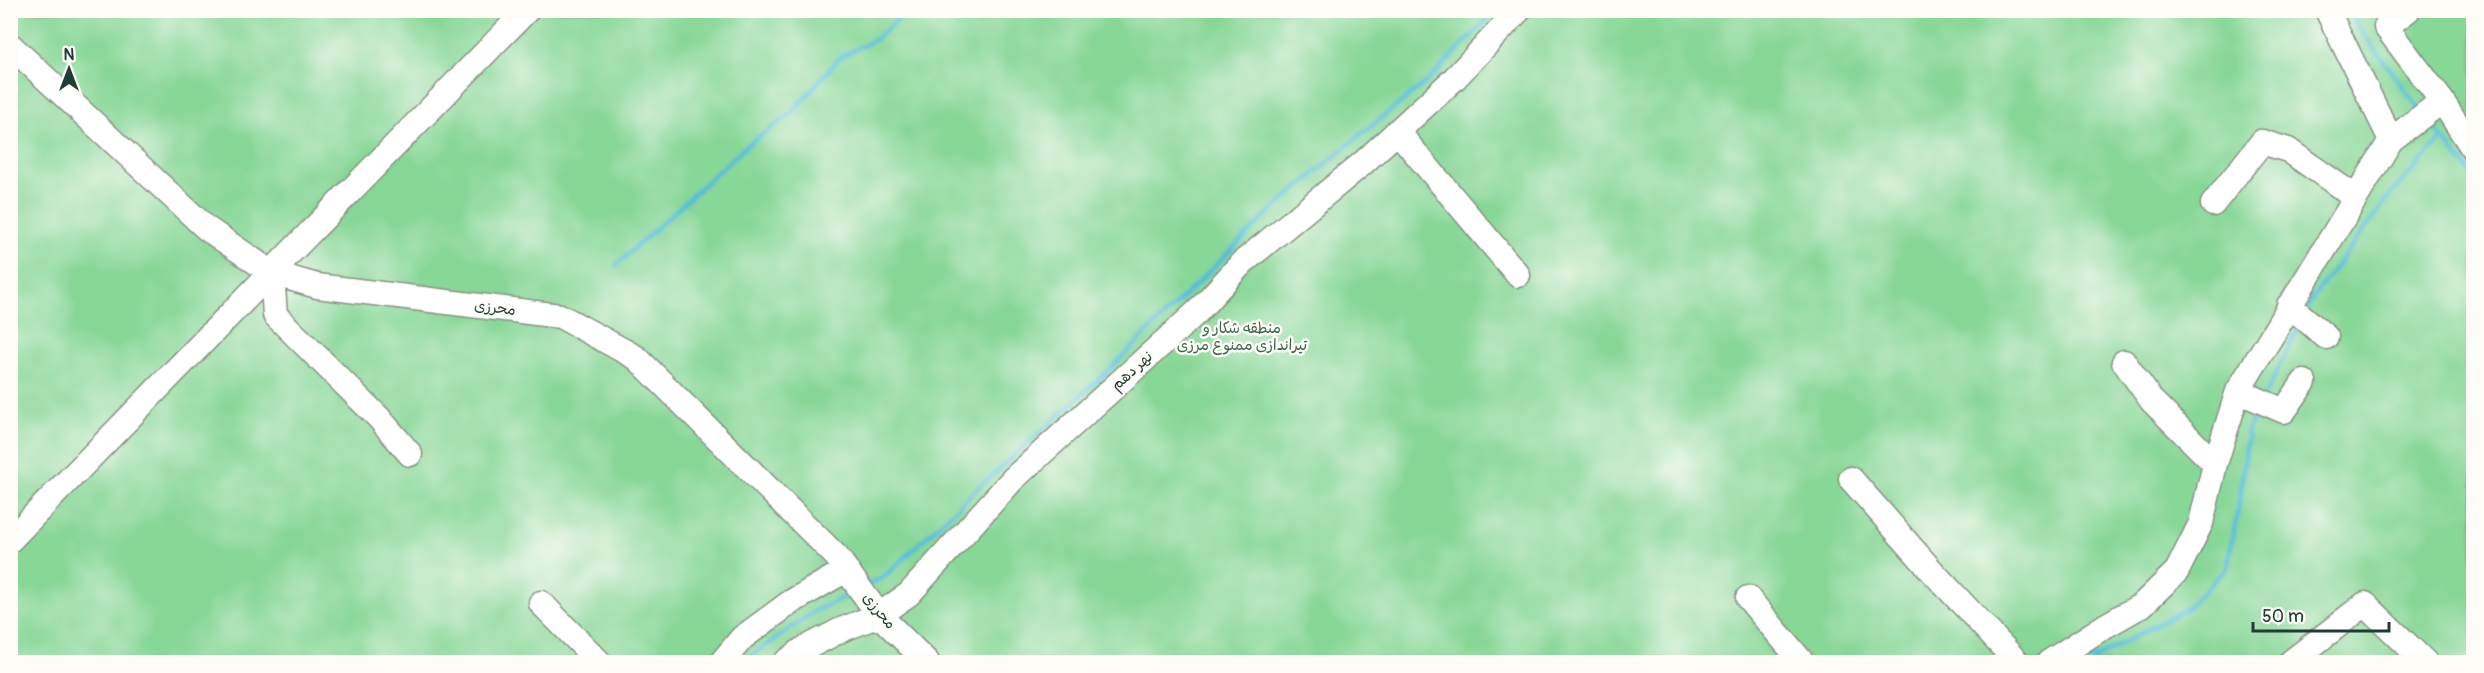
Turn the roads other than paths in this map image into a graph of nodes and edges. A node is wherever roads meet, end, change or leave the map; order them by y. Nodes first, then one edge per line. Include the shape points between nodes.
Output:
1 (527, 10) edge
2 (1519, 10) edge
3 (2327, 10) edge
4 (2408, 10) edge
5 (15, 54) edge
6 (2438, 105) junction
7 (1397, 131) junction
8 (2391, 140) junction
9 (2474, 150) edge
10 (2355, 197) junction
11 (2213, 204) dead end
12 (272, 273) junction
13 (1518, 275) dead end
14 (2124, 362) dead end
15 (2304, 382) dead end
16 (2244, 394) junction
17 (410, 454) dead end
18 (2215, 464) junction
19 (1851, 479) dead end
20 (13, 533) edge
21 (850, 574) junction
22 (1748, 598) dead end
23 (541, 603) dead end
24 (875, 610) junction
25 (2419, 657) edge
26 (599, 663) edge
27 (722, 663) edge
28 (786, 663) edge
29 (927, 663) edge
30 (1802, 663) edge
31 (2017, 663) edge
32 (2049, 663) edge
33 (2291, 663) edge

1 - 12 street
2 - 7 street, نهر دهم via 1454,79
3 - 8 street
4 - 6 street via 2386,27
5 - 12 street, محرزی via 206,228
6 - 8 street
6 - 9 street
7 - 13 street
7 - 24 street, نهر دهم via 1242,263 1197,312 1013,479 909,594
8 - 10 street
10 - 11 street via 2288,150 2262,142
10 - 16 street via 2306,320
12 - 17 street via 275,315
12 - 20 street
12 - 21 street, محرزی via 317,286 560,316 637,358
14 - 18 street via 2152,401
15 - 16 street via 2284,411
16 - 18 street
18 - 32 street via 2201,523 2177,572 2142,605
19 - 31 street
21 - 24 street, محرزی
21 - 27 street via 791,602 742,638
22 - 30 street
23 - 26 street
24 - 28 street, نهر دهم
24 - 29 street, محرزی
25 - 33 street via 2365,604

